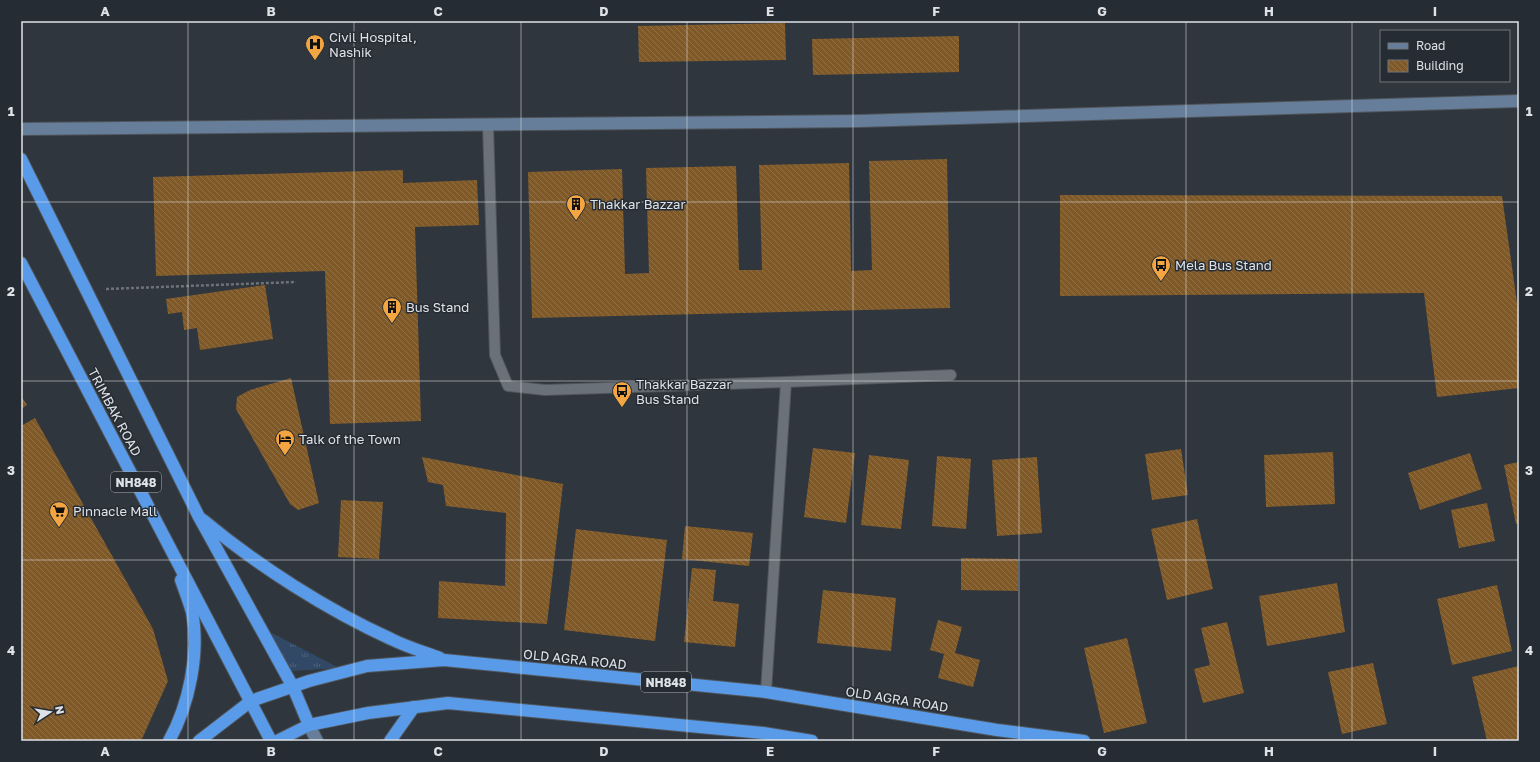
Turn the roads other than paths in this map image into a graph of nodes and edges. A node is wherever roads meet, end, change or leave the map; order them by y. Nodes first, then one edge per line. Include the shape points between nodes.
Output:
1 (1519, 101) edge
2 (488, 125) junction
3 (21, 129) edge
4 (21, 159) edge
5 (21, 263) edge
6 (951, 375) dead end
7 (786, 382) junction
8 (198, 515) junction
9 (171, 549) junction
10 (444, 660) junction
11 (293, 687) junction
12 (766, 692) junction
13 (251, 701) junction
14 (414, 707) junction
15 (309, 725) junction
16 (169, 741) edge
17 (198, 741) edge
18 (271, 741) edge
19 (276, 741) edge
20 (317, 741) edge
21 (390, 741) edge
22 (812, 741) edge
23 (1084, 741) edge

1 - 2 street via 859,121
2 - 3 street
2 - 7 lane via 495,355 508,386 545,390
4 - 8 highway
5 - 9 highway, TRIMBAK ROAD / NH848
6 - 7 lane
7 - 12 lane
8 - 10 highway via 228,541 326,606 391,640
8 - 11 highway
9 - 13 highway, TRIMBAK ROAD / NH848
9 - 16 highway via 192,613 195,644 189,689
10 - 11 highway, OLD AGRA ROAD / NH848 via 367,666
10 - 12 highway, OLD AGRA ROAD / NH848
11 - 13 highway, OLD AGRA ROAD / NH848
11 - 15 highway
12 - 23 highway, OLD AGRA ROAD / NH848 via 997,730
13 - 17 highway, OLD AGRA ROAD
13 - 18 highway, TRIMBAK ROAD
14 - 15 highway
14 - 21 highway
14 - 22 highway via 448,703 763,733
15 - 19 highway
15 - 20 street

